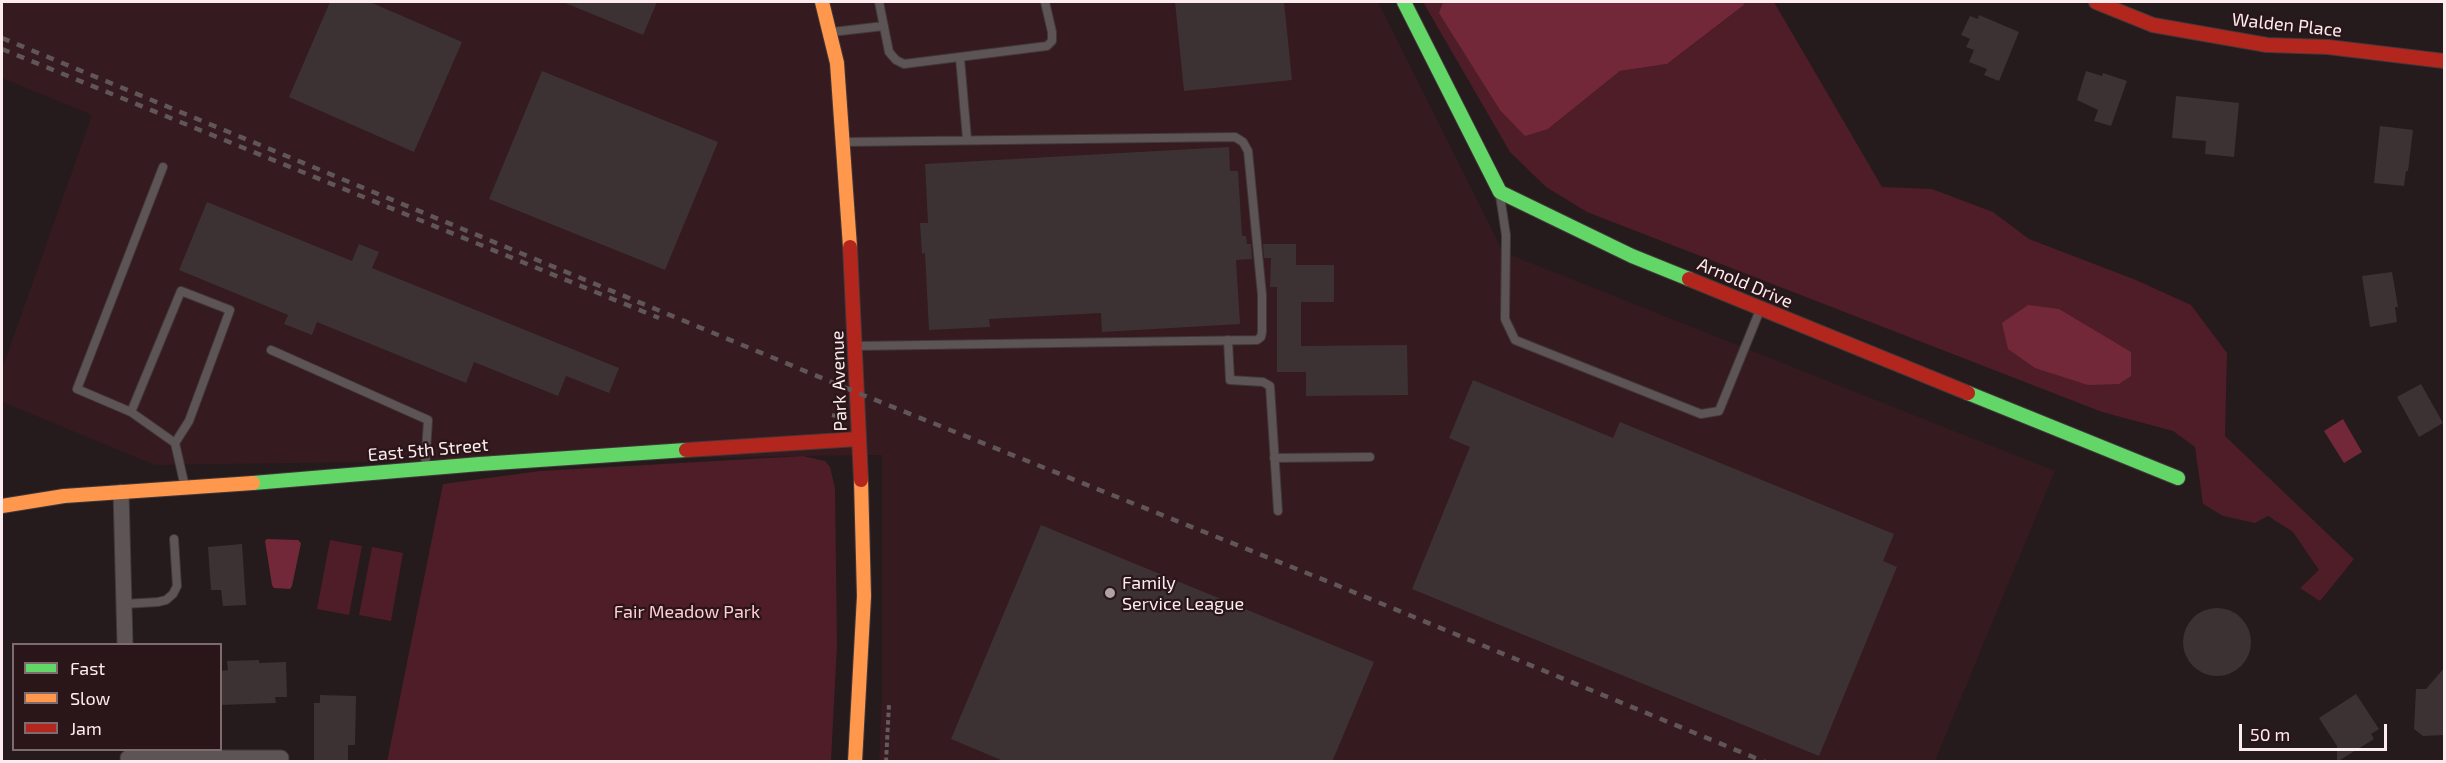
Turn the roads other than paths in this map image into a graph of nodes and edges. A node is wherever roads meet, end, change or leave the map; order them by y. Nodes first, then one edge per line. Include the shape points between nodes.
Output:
1 (822, 2) edge
2 (879, 2) edge
3 (1045, 2) edge
4 (1404, 2) edge
5 (2096, 2) edge
6 (884, 26) junction
7 (830, 32) junction
8 (960, 58) junction
9 (2445, 61) edge
10 (967, 139) junction
11 (844, 142) junction
12 (163, 167) dead end
13 (1500, 192) junction
14 (1761, 309) junction
15 (1228, 340) junction
16 (856, 346) junction
17 (271, 350) dead end
18 (131, 412) junction
19 (858, 439) junction
20 (175, 443) junction
21 (1370, 457) dead end
22 (1274, 458) junction
23 (425, 469) junction
24 (2178, 478) dead end
25 (185, 489) junction
26 (121, 492) junction
27 (2, 506) edge
28 (1278, 511) dead end
29 (174, 539) dead end
30 (124, 604) junction
31 (125, 643) edge
32 (128, 756) edge
33 (281, 758) dead end
34 (855, 762) edge

1 - 7 street, Park Avenue
2 - 6 lane
3 - 8 lane via 1052,32 1052,41 1047,46
4 - 13 street
5 - 9 street, Walden Place via 2153,25 2267,45 2328,47
6 - 7 lane
6 - 8 lane via 889,52 904,64
7 - 11 street, Park Avenue via 837,63
8 - 10 lane
10 - 11 lane
10 - 15 lane via 1235,137 1243,142 1248,151 1253,196 1262,332 1257,340
11 - 16 street, Park Avenue
12 - 18 lane via 77,389
13 - 14 street, Arnold Drive via 1632,256
13 - 14 lane via 1506,236 1505,319 1515,340 1701,414 1719,411
14 - 24 street, Arnold Drive
15 - 16 lane
15 - 22 lane via 1230,380 1270,386
16 - 19 street, Park Avenue
17 - 23 lane via 428,420
18 - 20 lane
18 - 20 lane via 181,291 230,310 189,421
19 - 23 street, East 5th Street
19 - 34 street, Park Avenue via 864,596
20 - 25 lane
21 - 22 lane
22 - 28 lane
23 - 25 street, East 5th Street
25 - 26 street, East 5th Street
26 - 27 street, East 5th Street
26 - 30 street
29 - 30 lane via 177,586 173,594 158,603
30 - 31 street
32 - 33 street

